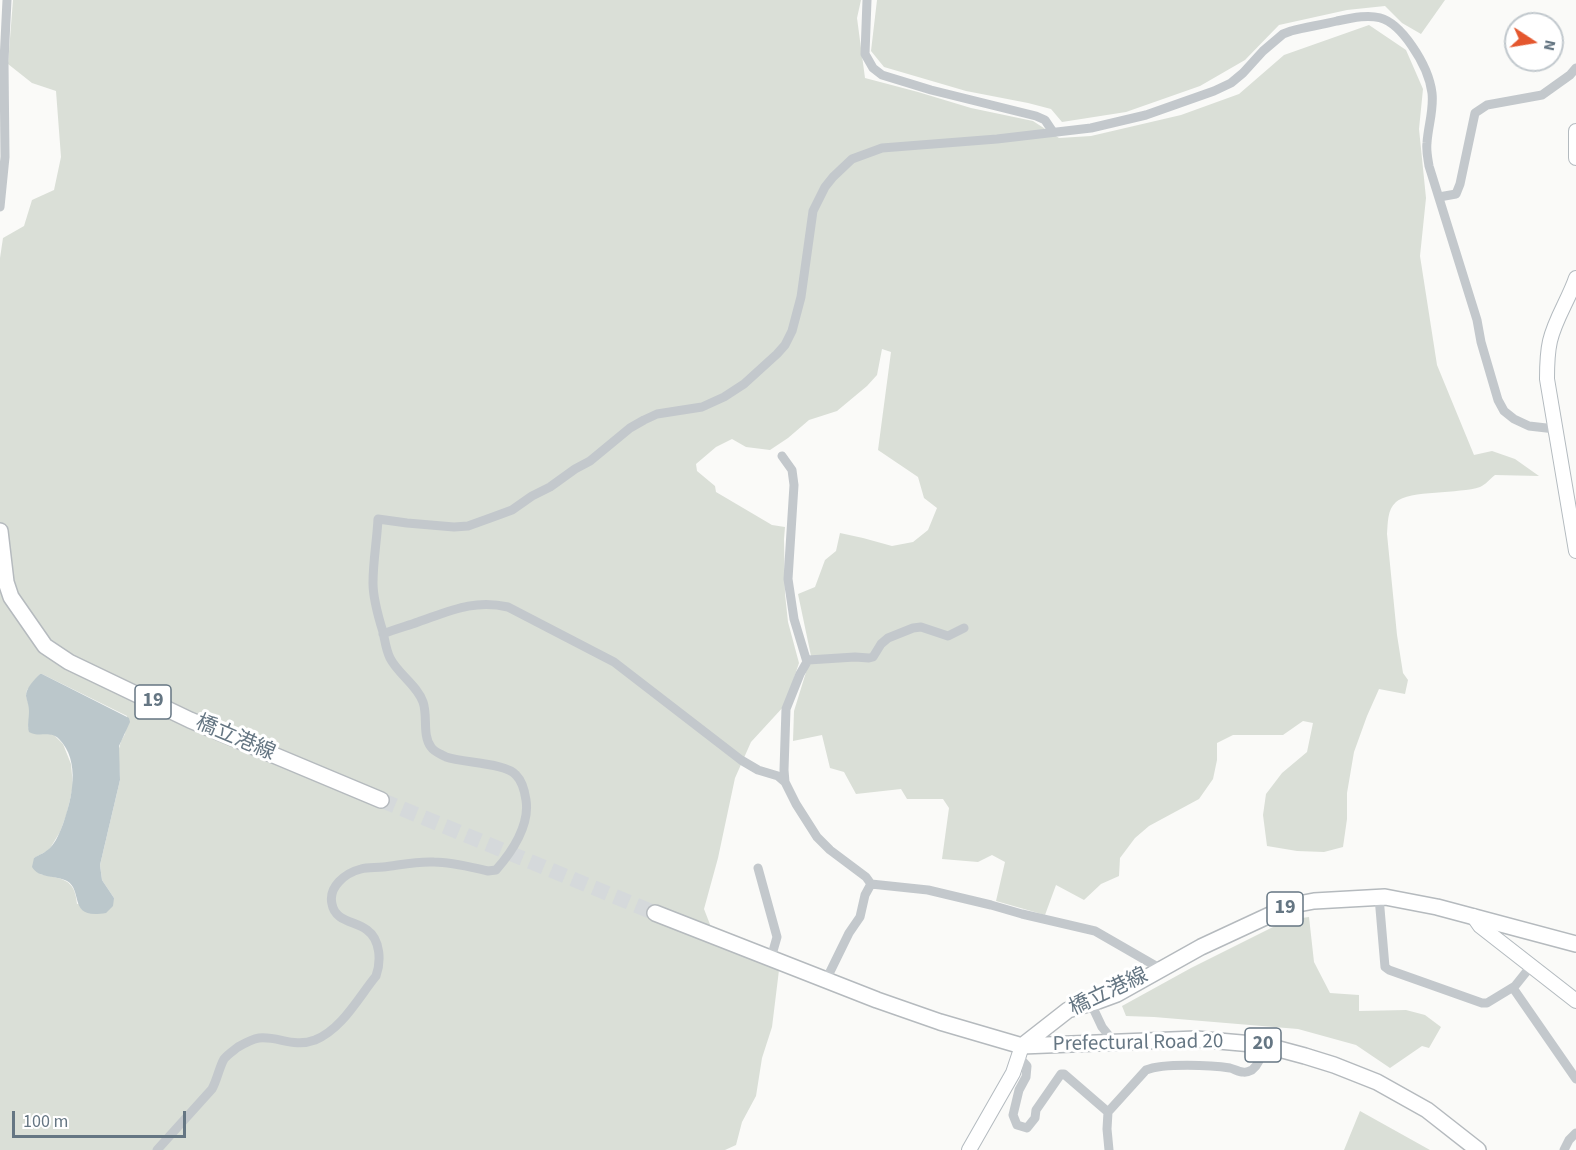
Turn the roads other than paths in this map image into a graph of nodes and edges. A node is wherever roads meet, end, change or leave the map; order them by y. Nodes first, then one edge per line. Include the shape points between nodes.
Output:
1 (7, 0) edge
2 (867, 0) edge
3 (1576, 68) edge
4 (1576, 130) edge
5 (1053, 132) junction
6 (1576, 148) edge
7 (1576, 158) edge
8 (1439, 197) junction
9 (0, 207) edge
10 (1576, 278) edge
11 (1555, 429) junction
12 (782, 456) dead end
13 (0, 531) edge
14 (1576, 551) edge
15 (964, 628) dead end
16 (383, 634) junction
17 (807, 662) junction
18 (785, 783) junction
19 (381, 800) tunnel mouth
20 (759, 868) dead end
21 (871, 884) junction
22 (1379, 897) junction
23 (655, 913) tunnel mouth
24 (1473, 916) junction
25 (1576, 944) edge
26 (771, 958) junction
27 (1531, 966) junction
28 (1161, 969) junction
29 (826, 980) junction
30 (1513, 988) junction
31 (1576, 1001) edge
32 (1098, 1002) junction
33 (1114, 1042) junction
34 (1264, 1045) junction
35 (1020, 1052) junction
36 (1576, 1079) edge
37 (1108, 1112) junction
38 (1576, 1133) edge
39 (157, 1150) edge
40 (969, 1150) edge
41 (1109, 1150) edge
42 (1478, 1150) edge
43 (1564, 1150) edge

1 - 9 street via 5,157
2 - 5 street via 865,54 882,75 1036,116 1045,120
3 - 8 street via 1542,95 1487,105 1475,113 1456,194
4 - 6 street
5 - 8 street via 1146,115 1214,92 1243,74 1283,34 1361,16 1378,17 1408,40 1428,80 1432,93 1427,147
5 - 16 street via 888,147 852,159 825,187 813,211 801,297 792,331 777,354 744,384 702,406 668,411 644,420 590,461 512,510 454,527 378,519 373,584
6 - 7 street
8 - 11 street via 1498,400 1514,419 1529,426
10 - 11 street via 1551,338 1547,360
11 - 14 street
12 - 17 street via 792,470 794,485 788,579
13 - 19 main road, 橋立港線 / 19 via 11,597 45,646 69,662 190,720
15 - 17 street via 948,636 914,628 888,638 873,657
16 - 18 street via 454,608 484,604 508,607 614,662 741,760
16 - 39 street via 390,658 423,702 432,749 455,760 501,767 517,775 527,807 521,832 496,870 432,862 362,868 343,877 331,896 332,906 336,914 367,930 375,939 379,960 375,976 343,1018 321,1037 297,1043 257,1038 233,1050 221,1065 212,1089
17 - 18 street via 786,709
18 - 21 street via 817,837
20 - 26 street via 777,937
21 - 28 street via 928,890 1095,931
21 - 29 street via 864,895 860,917
22 - 24 main road, 橋立港線 / 19
22 - 28 main road, 橋立港線 / 19 via 1293,905
22 - 30 street via 1385,967 1389,970 1482,1003
23 - 26 main road
24 - 25 main road, 橋立港線 / 19
24 - 27 street via 1480,926
26 - 29 main road
27 - 30 street
27 - 31 street
28 - 32 main road, 橋立港線 / 19
29 - 35 main road
30 - 36 street
32 - 33 street via 1094,1010
32 - 35 main road, 橋立港線 / 19 via 1068,1010
33 - 34 main road, Prefectural Road 20 / 20 via 1196,1039
33 - 35 main road, Prefectural Road 20 / 20
34 - 37 street via 1251,1071 1204,1065 1146,1070
34 - 42 main road, Prefectural Road 20 / 20 via 1377,1082 1427,1110
35 - 37 street via 1027,1066 1012,1115 1017,1125 1027,1128 1061,1074
35 - 40 street via 1013,1073
37 - 41 street
38 - 43 street

